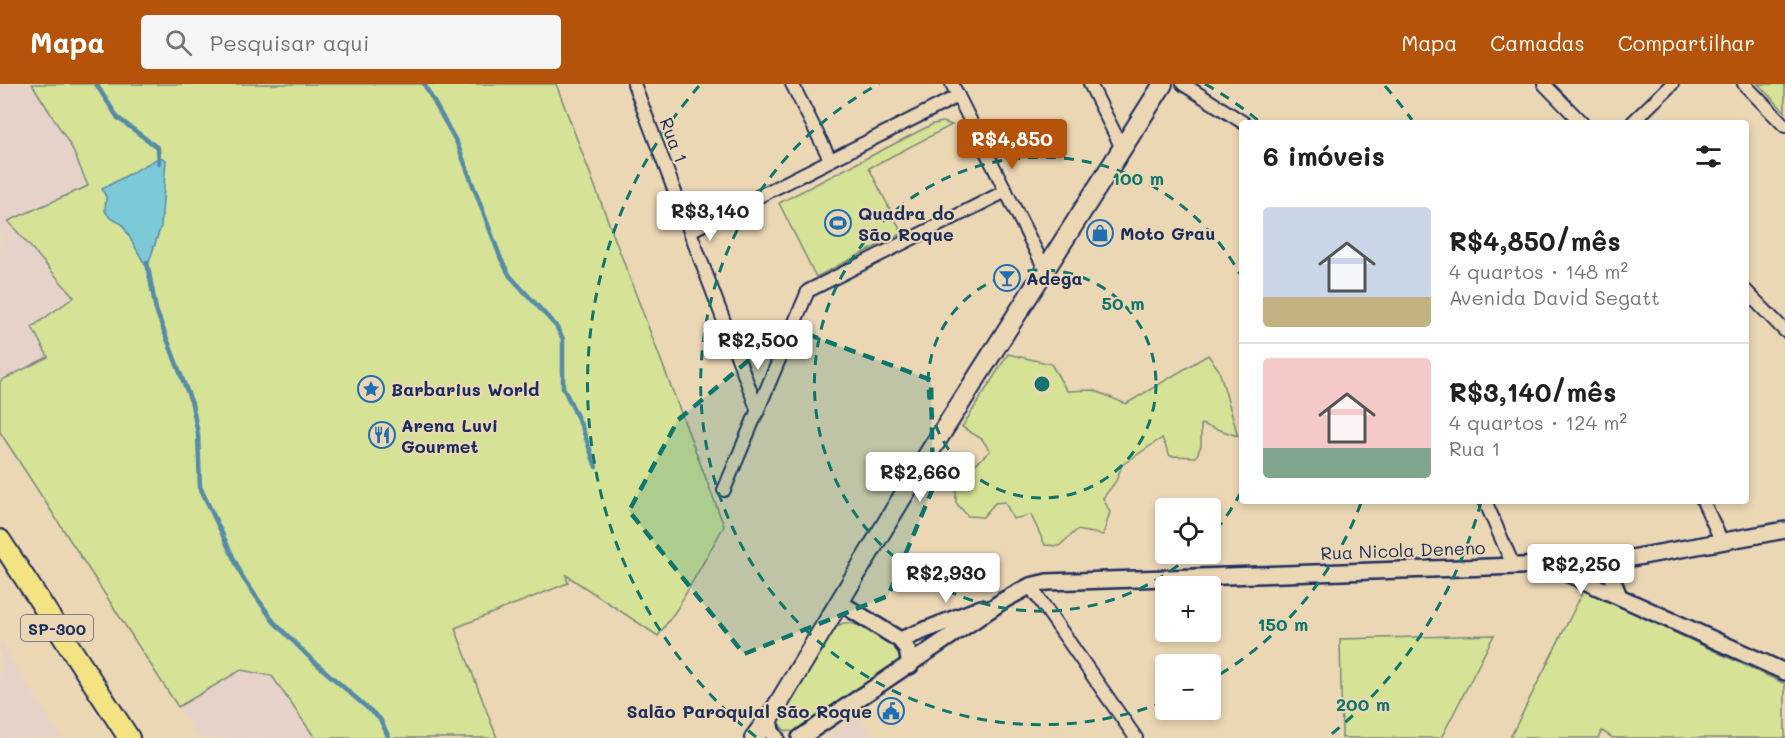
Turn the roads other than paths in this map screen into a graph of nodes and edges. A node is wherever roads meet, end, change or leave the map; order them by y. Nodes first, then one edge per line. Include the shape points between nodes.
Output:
1 (634, 84) edge
2 (792, 84) edge
3 (952, 84) edge
4 (1090, 84) edge
5 (1163, 84) edge
6 (1183, 84) edge
7 (1544, 84) edge
8 (1672, 84) edge
9 (1744, 84) edge
10 (958, 96) junction
11 (1239, 120) edge
12 (1579, 120) edge
13 (1635, 120) edge
14 (1785, 126) edge
15 (1122, 148) junction
16 (830, 159) junction
17 (1006, 190) junction
18 (690, 231) junction
19 (1045, 269) junction
20 (1749, 294) edge
21 (1785, 331) edge
22 (758, 411) junction
23 (724, 490) dead end
24 (1486, 504) edge
25 (1704, 504) edge
26 (1785, 530) edge
27 (0, 540) edge
28 (1722, 542) junction
29 (1614, 560) junction
30 (1513, 565) junction
31 (1558, 567) junction
32 (1598, 585) junction
33 (1029, 586) junction
34 (1617, 592) junction
35 (1004, 600) junction
36 (839, 602) junction
37 (900, 640) junction
38 (910, 666) junction
39 (1785, 672) edge
40 (769, 719) junction
41 (129, 738) edge
42 (754, 738) edge
43 (776, 738) edge
44 (800, 738) edge
45 (1136, 738) edge

1 - 18 street, Rua 1
2 - 16 street
3 - 10 street
4 - 15 street
5 - 15 main road
6 - 11 street
7 - 12 street
8 - 13 street
9 - 14 street
10 - 16 street
10 - 17 street
15 - 19 main road
16 - 18 street
17 - 19 street
17 - 22 street via 808,291
18 - 22 street, Rua 1
19 - 36 main road
20 - 21 street
22 - 23 street
24 - 30 street
25 - 28 street
26 - 28 street
27 - 41 main road, SP-300
28 - 29 street
29 - 31 street
29 - 32 street via 1599,569
29 - 34 street via 1619,573
30 - 31 street, Rua Nicola Deneno
30 - 33 street, Rua Nicola Deneno via 1047,582
31 - 32 street, Rua Nicola Deneno
32 - 34 street, Rua Nicola Deneno
33 - 35 street, Rua Nicola Deneno
33 - 45 street
34 - 39 street, Rua Nicola Deneno
35 - 37 street
35 - 38 street
36 - 37 street
36 - 40 main road
37 - 38 street
38 - 44 street
40 - 42 main road
40 - 43 street

